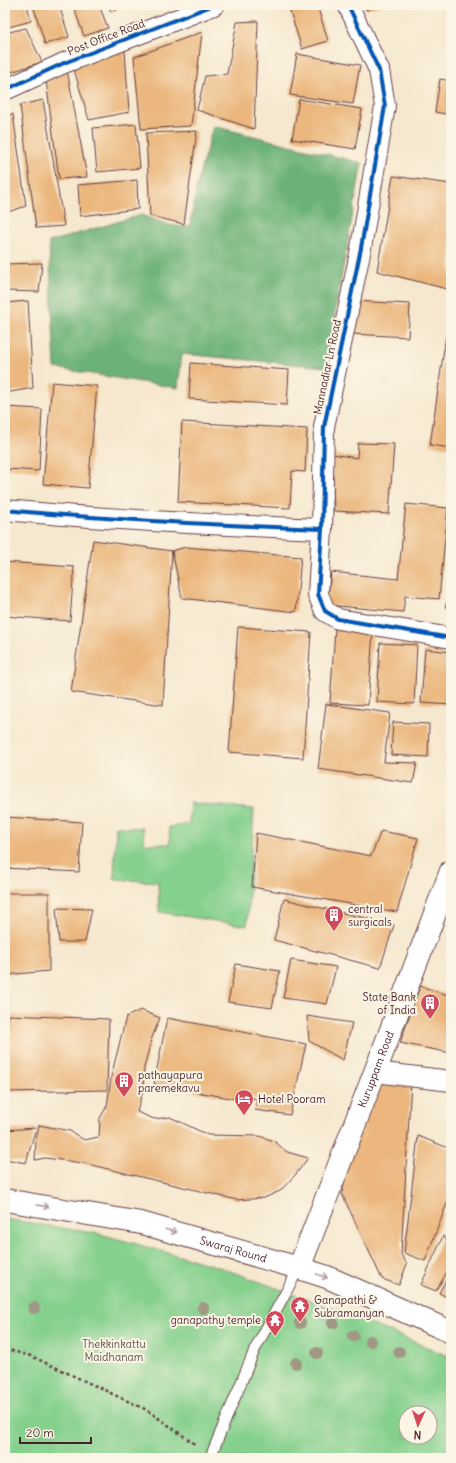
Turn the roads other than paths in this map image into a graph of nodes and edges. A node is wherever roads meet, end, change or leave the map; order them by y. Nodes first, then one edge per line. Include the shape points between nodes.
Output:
1 (214, 5) edge
2 (348, 5) edge
3 (5, 90) edge
4 (5, 510) edge
5 (322, 529) junction
6 (451, 638) edge
7 (451, 871) edge
8 (376, 1072) junction
9 (451, 1081) edge
10 (5, 1200) edge
11 (299, 1268) junction
12 (451, 1332) edge
13 (211, 1457) edge

1 - 3 street, Post Office Road via 64,63
2 - 5 street, Mannadiar Ln Road via 379,70 384,106 361,248 324,427
4 - 5 street via 227,526
5 - 6 street, Mannadiar Ln Road via 318,594 325,611 338,619
7 - 8 main road, Kuruppam Road
8 - 9 street
8 - 11 main road, Kuruppam Road
10 -> 11 main road, Swaraj Round via 141,1223
11 -> 12 main road, Swaraj Round via 327,1277
11 - 13 lane via 255,1349

